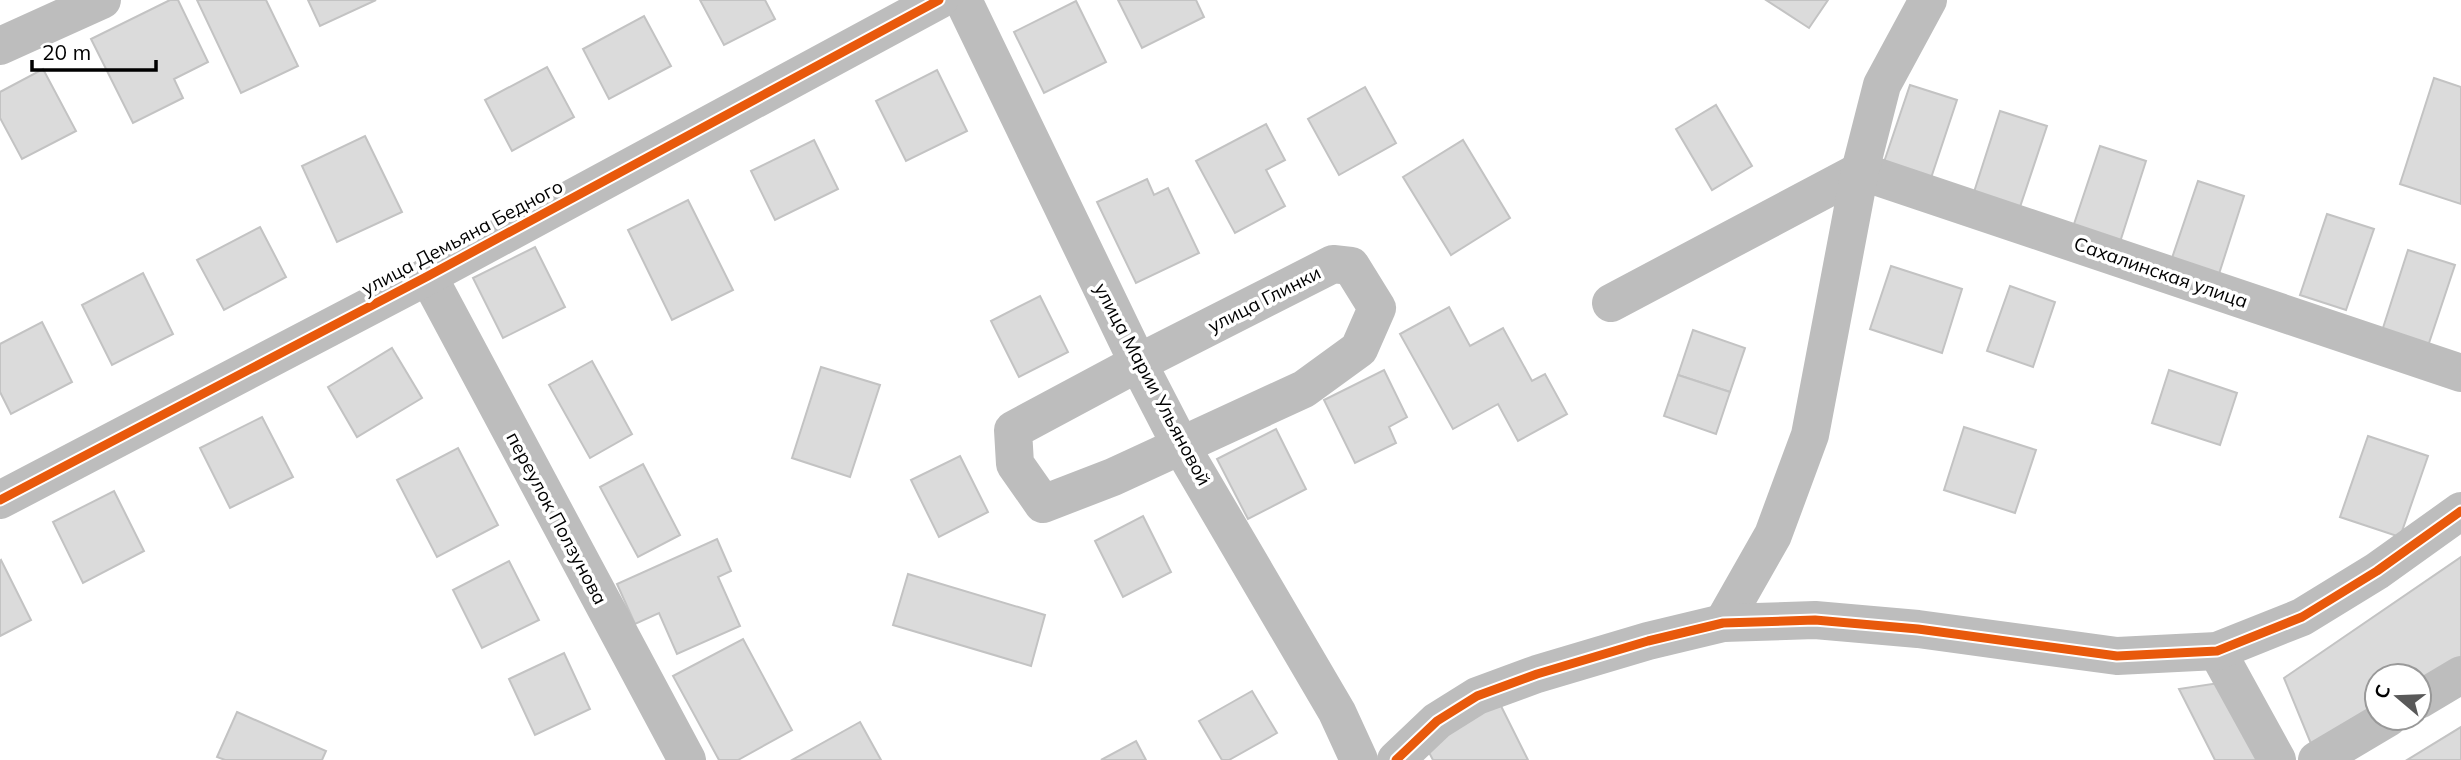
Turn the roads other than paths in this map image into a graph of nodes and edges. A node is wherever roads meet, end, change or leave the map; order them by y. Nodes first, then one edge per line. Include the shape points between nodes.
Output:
1 (102, 0) edge
2 (939, 0) edge
3 (963, 0) edge
4 (1928, 0) edge
5 (0, 46) edge
6 (1860, 171) junction
7 (428, 276) junction
8 (1611, 303) dead end
9 (1138, 363) junction
10 (2461, 373) edge
11 (1181, 446) junction
12 (0, 500) edge
13 (2461, 511) edge
14 (1723, 623) junction
15 (2217, 651) junction
16 (2461, 675) edge
17 (2433, 692) edge
18 (2364, 732) edge
19 (687, 760) edge
20 (1359, 760) edge
21 (1396, 760) edge
22 (2277, 760) edge
23 (2317, 760) edge

1 - 5 street
2 - 7 street, улица Демьяна Бедного
3 - 9 street, улица Марии Ульяновой
4 - 6 street via 1882,85
6 - 8 street
6 - 10 street, Сахалинская улица
6 - 14 street via 1810,435 1773,535
7 - 12 street, улица Демьяна Бедного
7 - 19 street, переулок Ползунова
9 - 11 street, улица Марии Ульяновой
9 - 11 street via 1013,430 1015,464 1043,504
9 - 11 street, улица Глинки via 1333,264 1351,266 1377,308 1359,349 1304,389
11 - 20 street, улица Марии Ульяновой via 1337,712
13 - 15 street via 2302,617
14 - 15 street via 1828,621 2117,656
14 - 21 street via 1648,641 1477,696 1437,722
15 - 22 street
16 - 17 street
18 - 23 street

